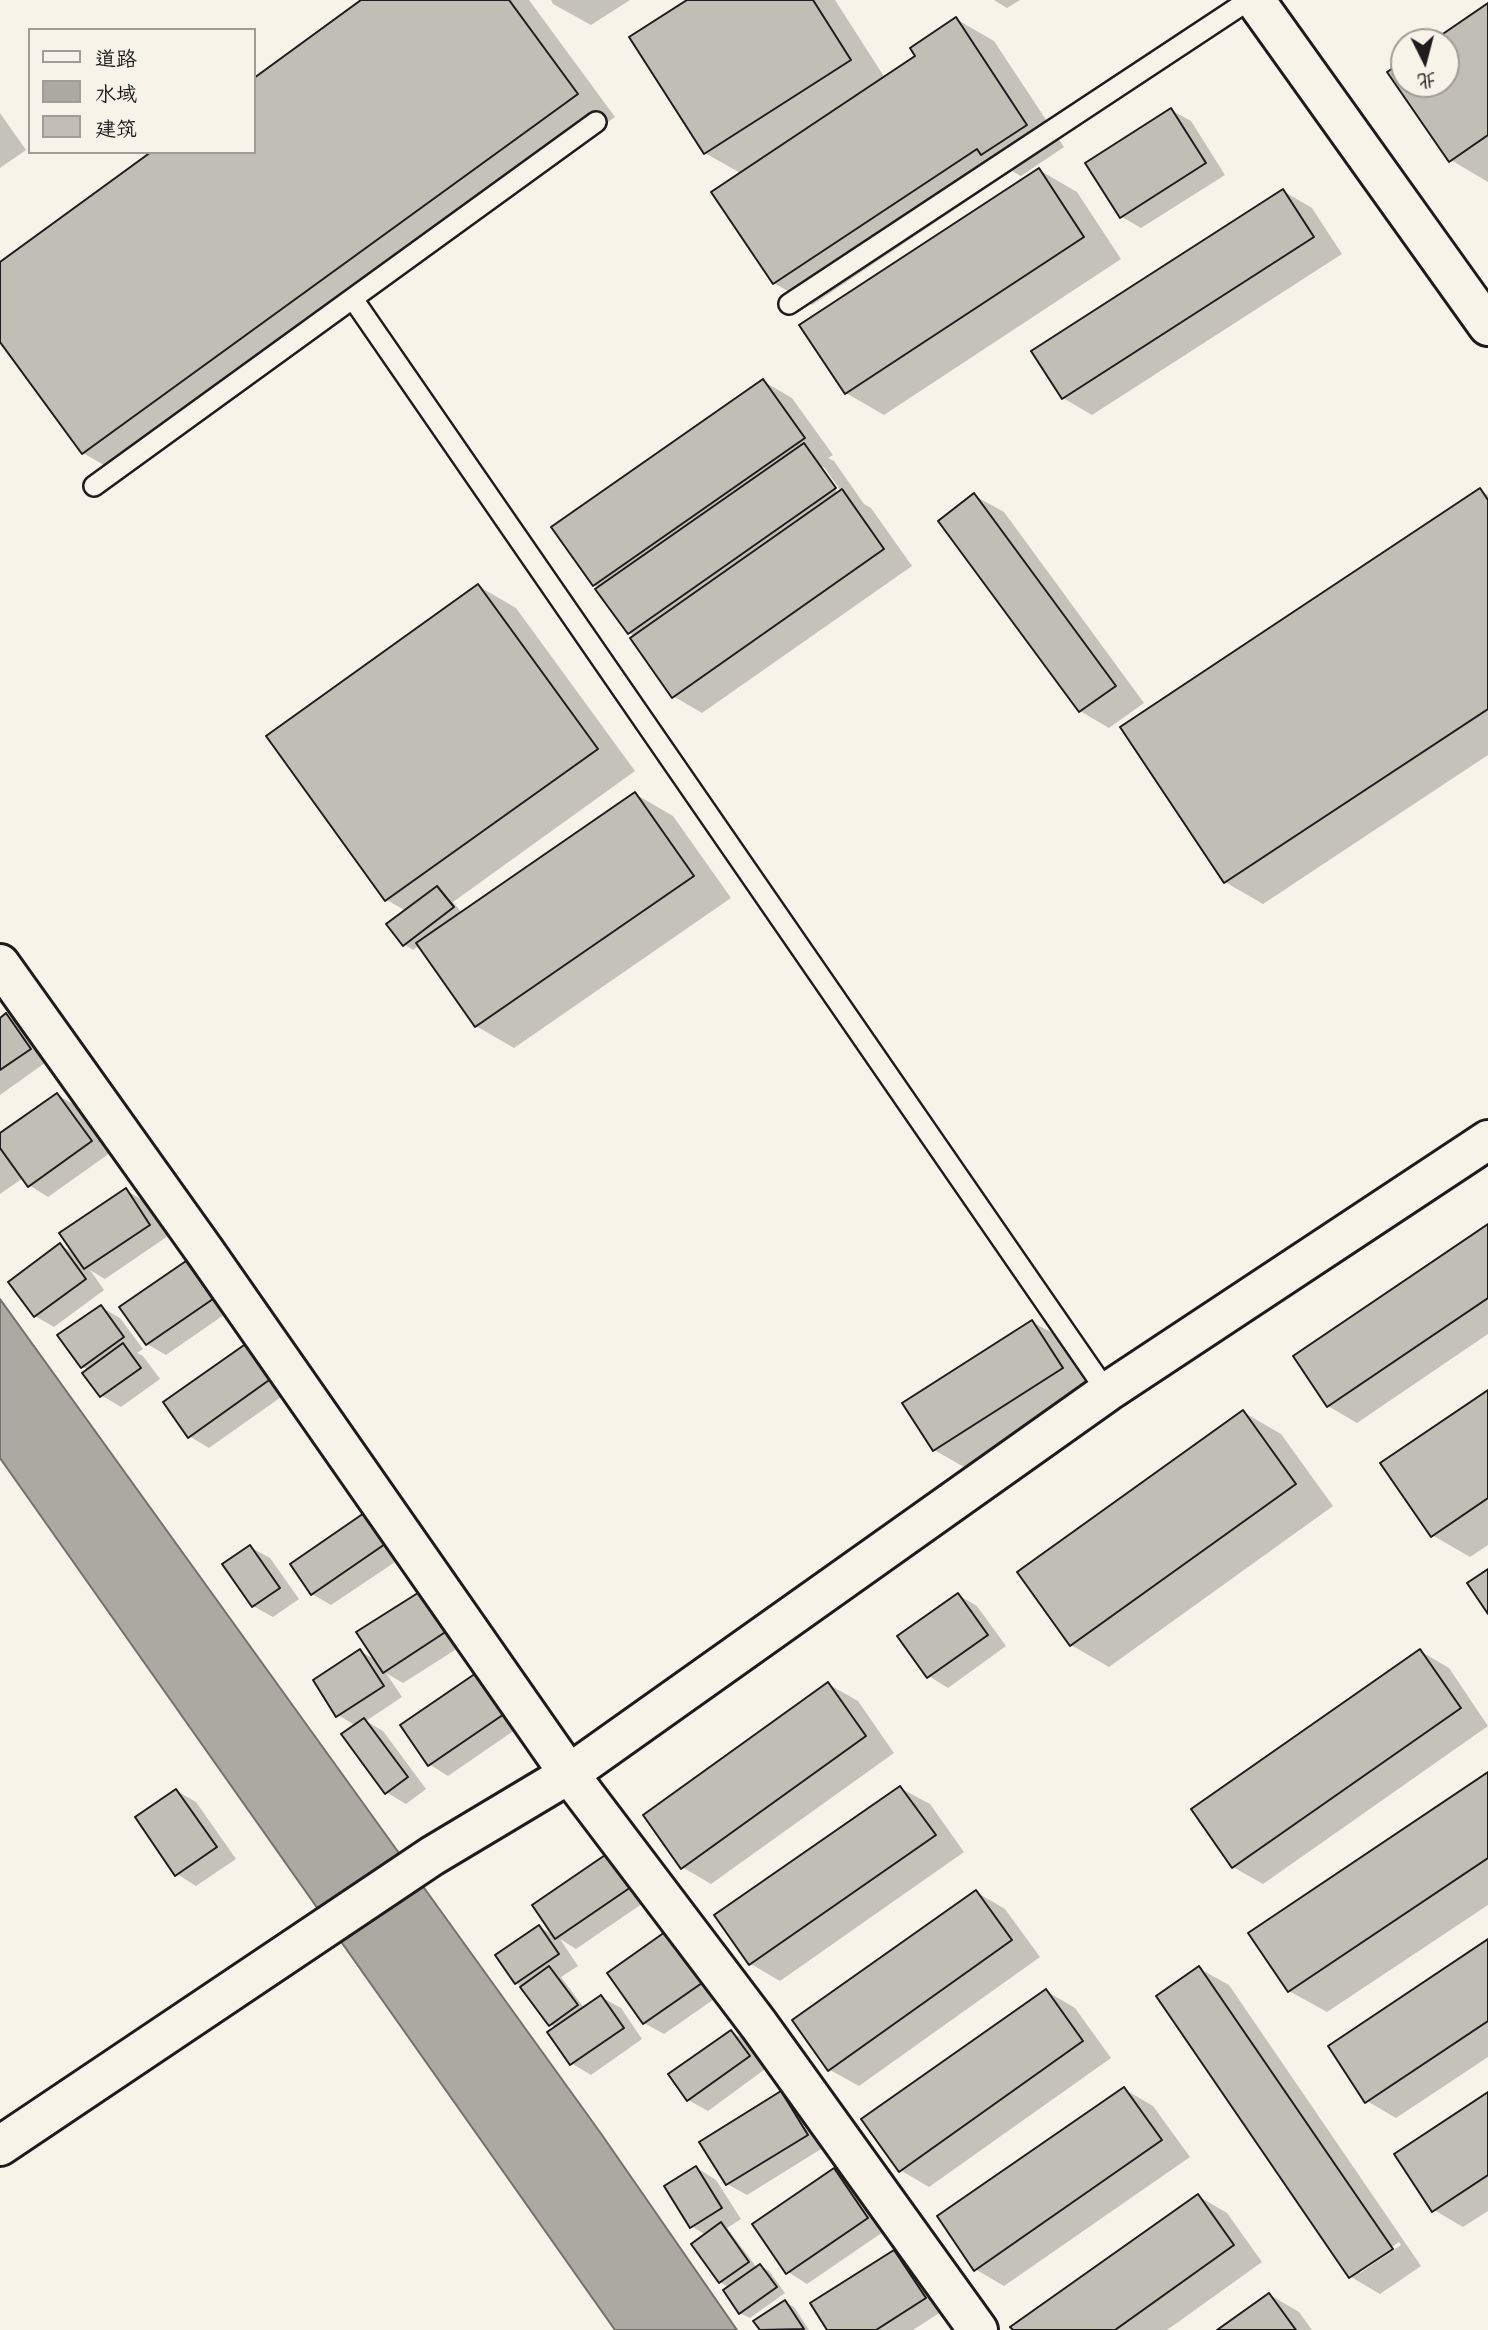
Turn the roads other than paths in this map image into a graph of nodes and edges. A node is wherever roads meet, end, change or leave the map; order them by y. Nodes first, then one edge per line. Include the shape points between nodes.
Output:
1 (1249, 0) edge
2 (1255, 0) edge
3 (596, 122) dead end
4 (353, 299) junction
5 (789, 304) dead end
6 (1488, 326) edge
7 (94, 486) dead end
8 (0, 964) edge
9 (1488, 1140) edge
10 (1107, 1392) junction
11 (569, 1774) junction
12 (0, 2146) edge
13 (978, 2330) edge

1 - 5 lane
2 - 6 street
3 - 4 lane
4 - 7 lane
4 - 10 lane
8 - 11 street
9 - 10 street
10 - 11 street
11 - 12 street via 432,1856
11 - 13 street via 759,2025

